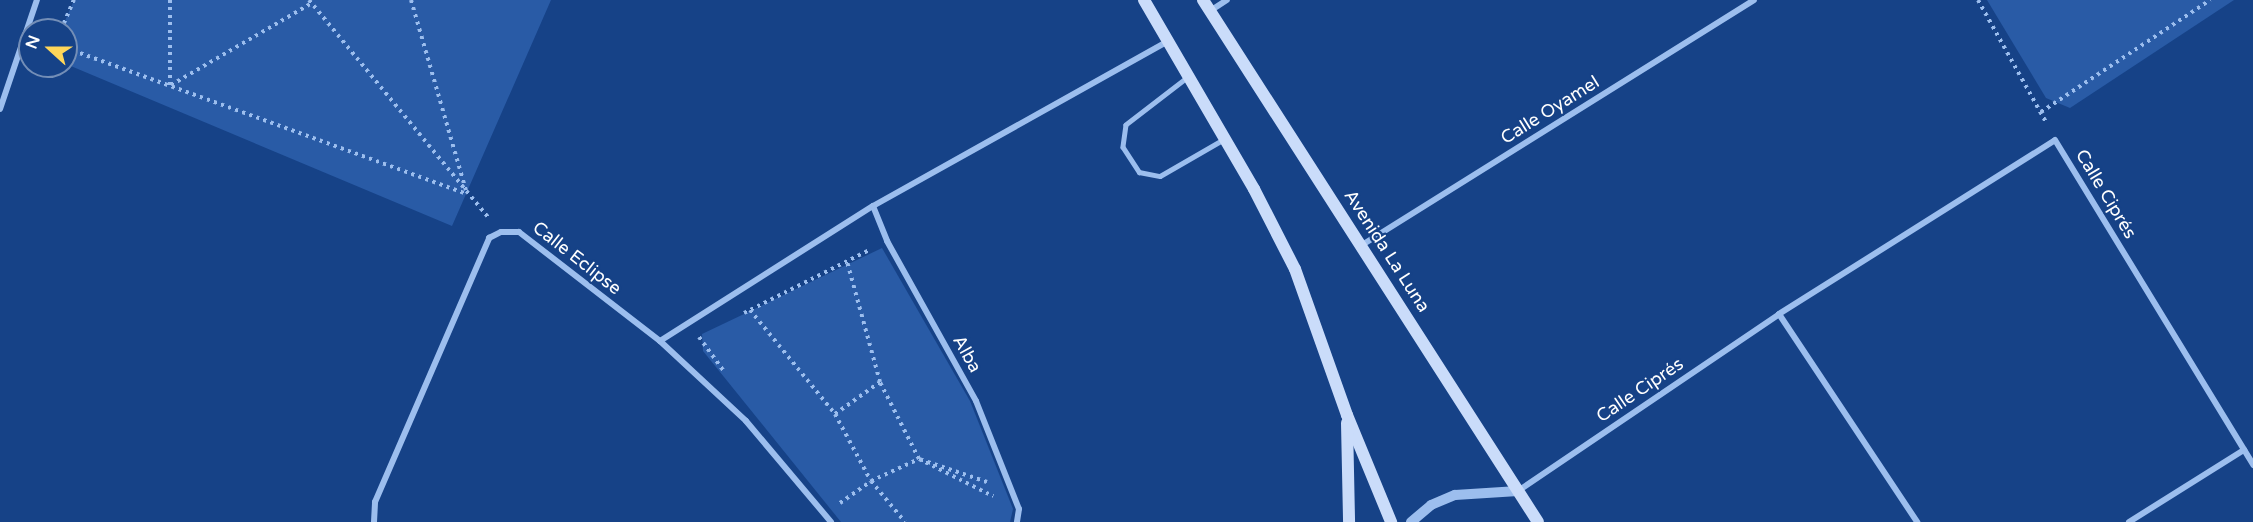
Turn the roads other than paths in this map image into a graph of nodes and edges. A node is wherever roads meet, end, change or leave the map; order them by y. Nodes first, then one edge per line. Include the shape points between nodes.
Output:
1 (37, 0) edge
2 (1144, 0) edge
3 (1227, 0) edge
4 (1754, 0) edge
5 (1206, 5) edge
6 (1169, 41) junction
7 (1187, 78) junction
8 (0, 110) edge
9 (1224, 139) junction
10 (873, 206) junction
11 (1362, 245) junction
12 (1779, 314) junction
13 (660, 341) junction
14 (1347, 416) junction
15 (2244, 450) junction
16 (2253, 465) edge
17 (1518, 490) junction
18 (374, 522) edge
19 (831, 522) edge
20 (1017, 522) edge
21 (1349, 522) edge
22 (1391, 522) edge
23 (1412, 522) edge
24 (1538, 522) edge
25 (1917, 522) edge
26 (2129, 522) edge

1 - 8 street
2 - 6 main road
3 - 5 street
4 - 11 street, Calle Oyamel
5 - 11 main road, Avenida La Luna
6 - 7 main road
6 - 10 street
7 - 9 main road
7 - 9 lane via 1126,125 1123,147 1139,172 1160,176
9 - 14 main road via 1295,269
10 - 13 street
10 - 20 street, Alba via 887,241 976,401 1019,509
11 - 17 main road, Avenida La Luna
12 - 15 street, Calle Ciprés via 2055,140
12 - 17 street, Calle Ciprés
12 - 25 street
13 - 18 street, Calle Eclipse via 519,232 501,232 489,238 375,502
13 - 19 street, Calle Eclipse via 746,421
14 - 21 main road
14 - 22 main road
15 - 16 street, Calle Ciprés
15 - 26 street
17 - 23 street via 1455,495 1431,505
17 - 24 main road, Avenida La Luna

